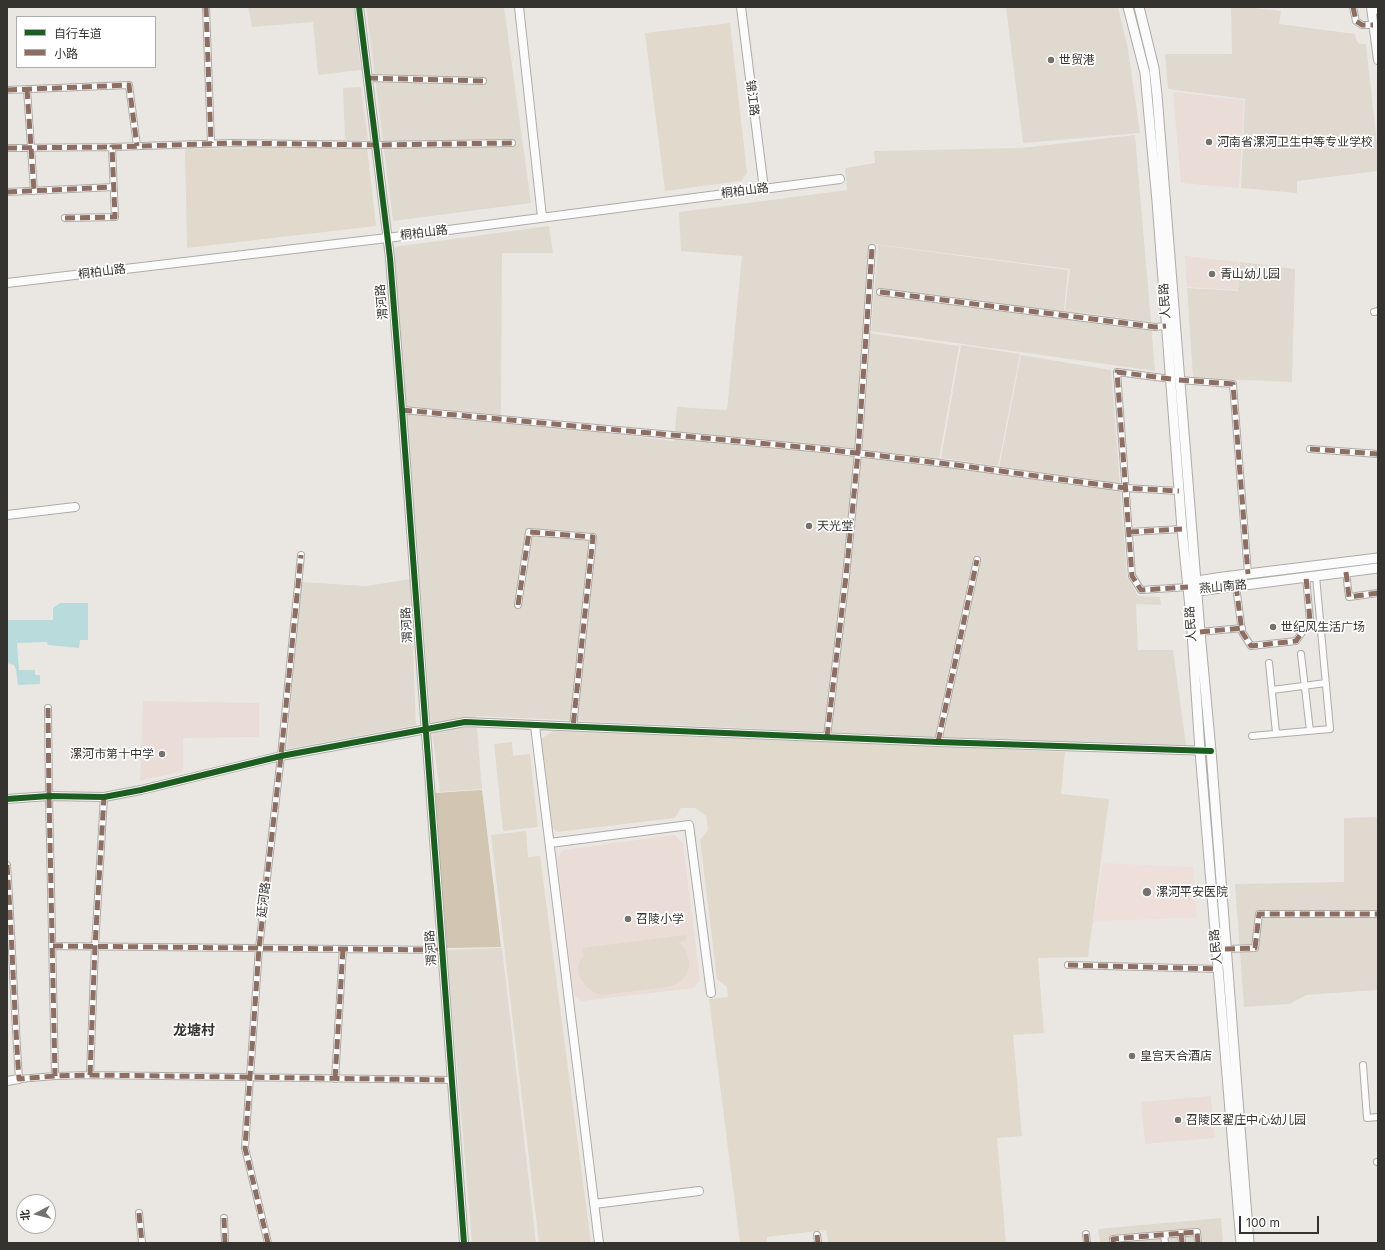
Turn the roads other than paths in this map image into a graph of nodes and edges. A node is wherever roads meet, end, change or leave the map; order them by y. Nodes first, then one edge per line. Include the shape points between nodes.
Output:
1 (206, 7) edge
2 (359, 7) edge
3 (519, 7) edge
4 (741, 7) edge
5 (1128, 7) edge
6 (1139, 7) edge
7 (1353, 7) edge
8 (1371, 7) edge
9 (1373, 25) junction
10 (1378, 60) edge
11 (368, 78) junction
12 (482, 81) dead end
13 (27, 89) junction
14 (7, 90) edge
15 (211, 143) junction
16 (512, 143) dead end
17 (376, 145) junction
18 (137, 146) junction
19 (112, 147) junction
20 (7, 148) edge
21 (31, 148) junction
22 (840, 179) dead end
23 (114, 187) junction
24 (764, 189) junction
25 (34, 191) junction
26 (7, 192) edge
27 (65, 218) dead end
28 (542, 218) junction
29 (387, 238) junction
30 (872, 248) dead end
31 (7, 283) edge
32 (880, 292) dead end
33 (1166, 326) junction
34 (1175, 380) junction
35 (402, 410) junction
36 (1310, 449) dead end
37 (858, 453) junction
38 (1378, 454) edge
39 (1125, 488) junction
40 (1179, 491) junction
41 (75, 507) dead end
42 (7, 515) edge
43 (1182, 529) junction
44 (1129, 532) junction
45 (301, 555) dead end
46 (1378, 558) edge
47 (977, 560) dead end
48 (1339, 563) junction
49 (1378, 568) edge
50 (1343, 573) junction
51 (1248, 574) junction
52 (1316, 576) junction
53 (1306, 578) junction
54 (1197, 581) junction
55 (1236, 586) junction
56 (1188, 587) junction
57 (1198, 591) junction
58 (1378, 594) edge
59 (518, 605) dead end
60 (1242, 628) junction
61 (1200, 632) junction
62 (1301, 654) dead end
63 (1269, 663) dead end
64 (1326, 684) junction
65 (1305, 686) junction
66 (1272, 690) junction
67 (48, 708) dead end
68 (535, 726) junction
69 (573, 727) junction
70 (426, 730) junction
71 (1310, 731) junction
72 (1276, 733) junction
73 (1252, 736) dead end
74 (827, 737) junction
75 (938, 742) junction
76 (1200, 751) junction
77 (1211, 751) junction
78 (281, 756) junction
79 (49, 796) junction
80 (104, 797) junction
81 (7, 799) edge
82 (550, 843) junction
83 (7, 865) edge
84 (1378, 914) edge
85 (53, 946) junction
86 (95, 946) junction
87 (259, 948) junction
88 (343, 949) junction
89 (442, 950) junction
90 (1226, 950) junction
91 (1068, 964) dead end
92 (1218, 969) junction
93 (711, 993) dead end
94 (1363, 1065) dead end
95 (90, 1075) junction
96 (55, 1076) junction
97 (250, 1077) junction
98 (19, 1079) junction
99 (335, 1079) junction
100 (7, 1080) edge
101 (452, 1080) junction
102 (1378, 1117) edge
103 (699, 1191) dead end
104 (594, 1204) junction
105 (139, 1213) dead end
106 (224, 1218) dead end
107 (1181, 1233) junction
108 (1086, 1234) dead end
109 (817, 1235) dead end
110 (1164, 1235) junction
111 (1148, 1236) junction
112 (1132, 1240) edge
113 (142, 1243) edge
114 (225, 1243) edge
115 (268, 1243) edge
116 (464, 1243) edge
117 (599, 1243) edge
118 (818, 1243) edge
119 (1087, 1243) edge
120 (1114, 1243) edge
121 (1148, 1243) edge
122 (1165, 1243) edge
123 (1182, 1243) edge
124 (1198, 1243) edge
125 (1241, 1243) edge
126 (1249, 1243) edge

1 - 15 street
2 - 11 street, 渭河路
3 - 28 street
4 - 24 street, 锦江路
5 - 33 main road, 人民路 via 1145,73
6 - 34 main road, 人民路 via 1154,68 1157,95
7 - 9 street via 1356,21 1362,25
8 - 9 street
9 - 10 street
11 - 12 street
11 - 17 street, 渭河路
13 - 14 street
13 - 18 street via 129,85
13 - 21 street
15 - 17 street
15 - 18 street
16 - 17 street
17 - 29 street, 渭河路
18 - 19 street
19 - 21 street
19 - 23 street
20 - 21 street
21 - 25 street
22 - 24 street, 桐柏山路
23 - 25 street
23 - 27 street via 115,217
24 - 28 street, 桐柏山路
25 - 26 street
28 - 29 street, 桐柏山路
29 - 31 street, 桐柏山路
29 - 35 street, 渭河路
30 - 37 street
32 - 33 street via 1155,327
33 - 34 main road, 人民路
34 - 39 street via 1117,372
34 - 40 main road, 人民路
34 - 51 street via 1233,384
34 - 54 main road, 人民路
35 - 37 street
35 - 70 street, 渭河路
36 - 38 street
37 - 39 street
37 - 74 street
39 - 40 street
39 - 44 street
40 - 43 main road, 人民路
41 - 42 street
43 - 44 street
43 - 56 main road, 人民路
44 - 56 street via 1132,576 1141,590
45 - 78 street, 延河路
46 - 48 main road, 燕山南路
47 - 75 street
48 - 50 main road
48 - 51 main road, 燕山南路
49 - 50 main road, 燕山南路
50 - 52 main road, 燕山南路
50 - 58 street via 1349,597
51 - 54 main road, 燕山南路
52 - 53 main road, 燕山南路
52 - 64 street
53 - 55 main road, 燕山南路
53 - 60 street via 1310,621 1296,641 1251,646
54 - 56 main road, 燕山南路
54 - 57 main road, 人民路
55 - 57 main road, 燕山南路
55 - 60 street
56 - 57 main road, 燕山南路
56 - 76 main road, 人民路
57 - 61 main road, 人民路
59 - 69 street via 529,532 593,537
60 - 61 street
61 - 77 main road, 人民路
62 - 65 street
63 - 66 street
64 - 65 street
64 - 71 street via 1330,729
65 - 66 street
65 - 71 street
66 - 72 street
67 - 79 street
68 - 69 street
68 - 70 street via 466,722
68 - 82 street
69 - 74 street
70 - 78 street
70 - 89 street, 渭河路
71 - 72 street
72 - 73 street
74 - 75 street
75 - 76 street
76 - 77 street
76 - 92 main road, 人民路
77 - 90 main road, 人民路
78 - 80 street
78 - 87 street, 延河路
79 - 80 street
79 - 81 street
79 - 85 street
80 - 86 street
82 - 93 street via 689,825
82 - 104 street
83 - 98 street
84 - 90 street via 1259,914 1255,948
85 - 86 street
85 - 96 street
86 - 87 street
86 - 95 street
87 - 88 street
87 - 97 street, 延河路
88 - 89 street
88 - 99 street
89 - 101 street, 渭河路
90 - 126 main road, 人民路
91 - 92 street
92 - 125 main road, 人民路
94 - 102 street via 1367,1118
95 - 96 street
95 - 97 street
96 - 98 street
97 - 99 street
97 - 115 street, 延河路 via 245,1148
98 - 100 street
99 - 101 street
101 - 116 street, 渭河路
103 - 104 street
104 - 117 street
105 - 113 street
106 - 114 street
107 - 110 street
107 - 123 street
107 - 124 street via 1197,1232
108 - 119 street
109 - 118 street
110 - 111 street
110 - 122 street
111 - 112 street
111 - 121 street
112 - 120 street via 1114,1239

